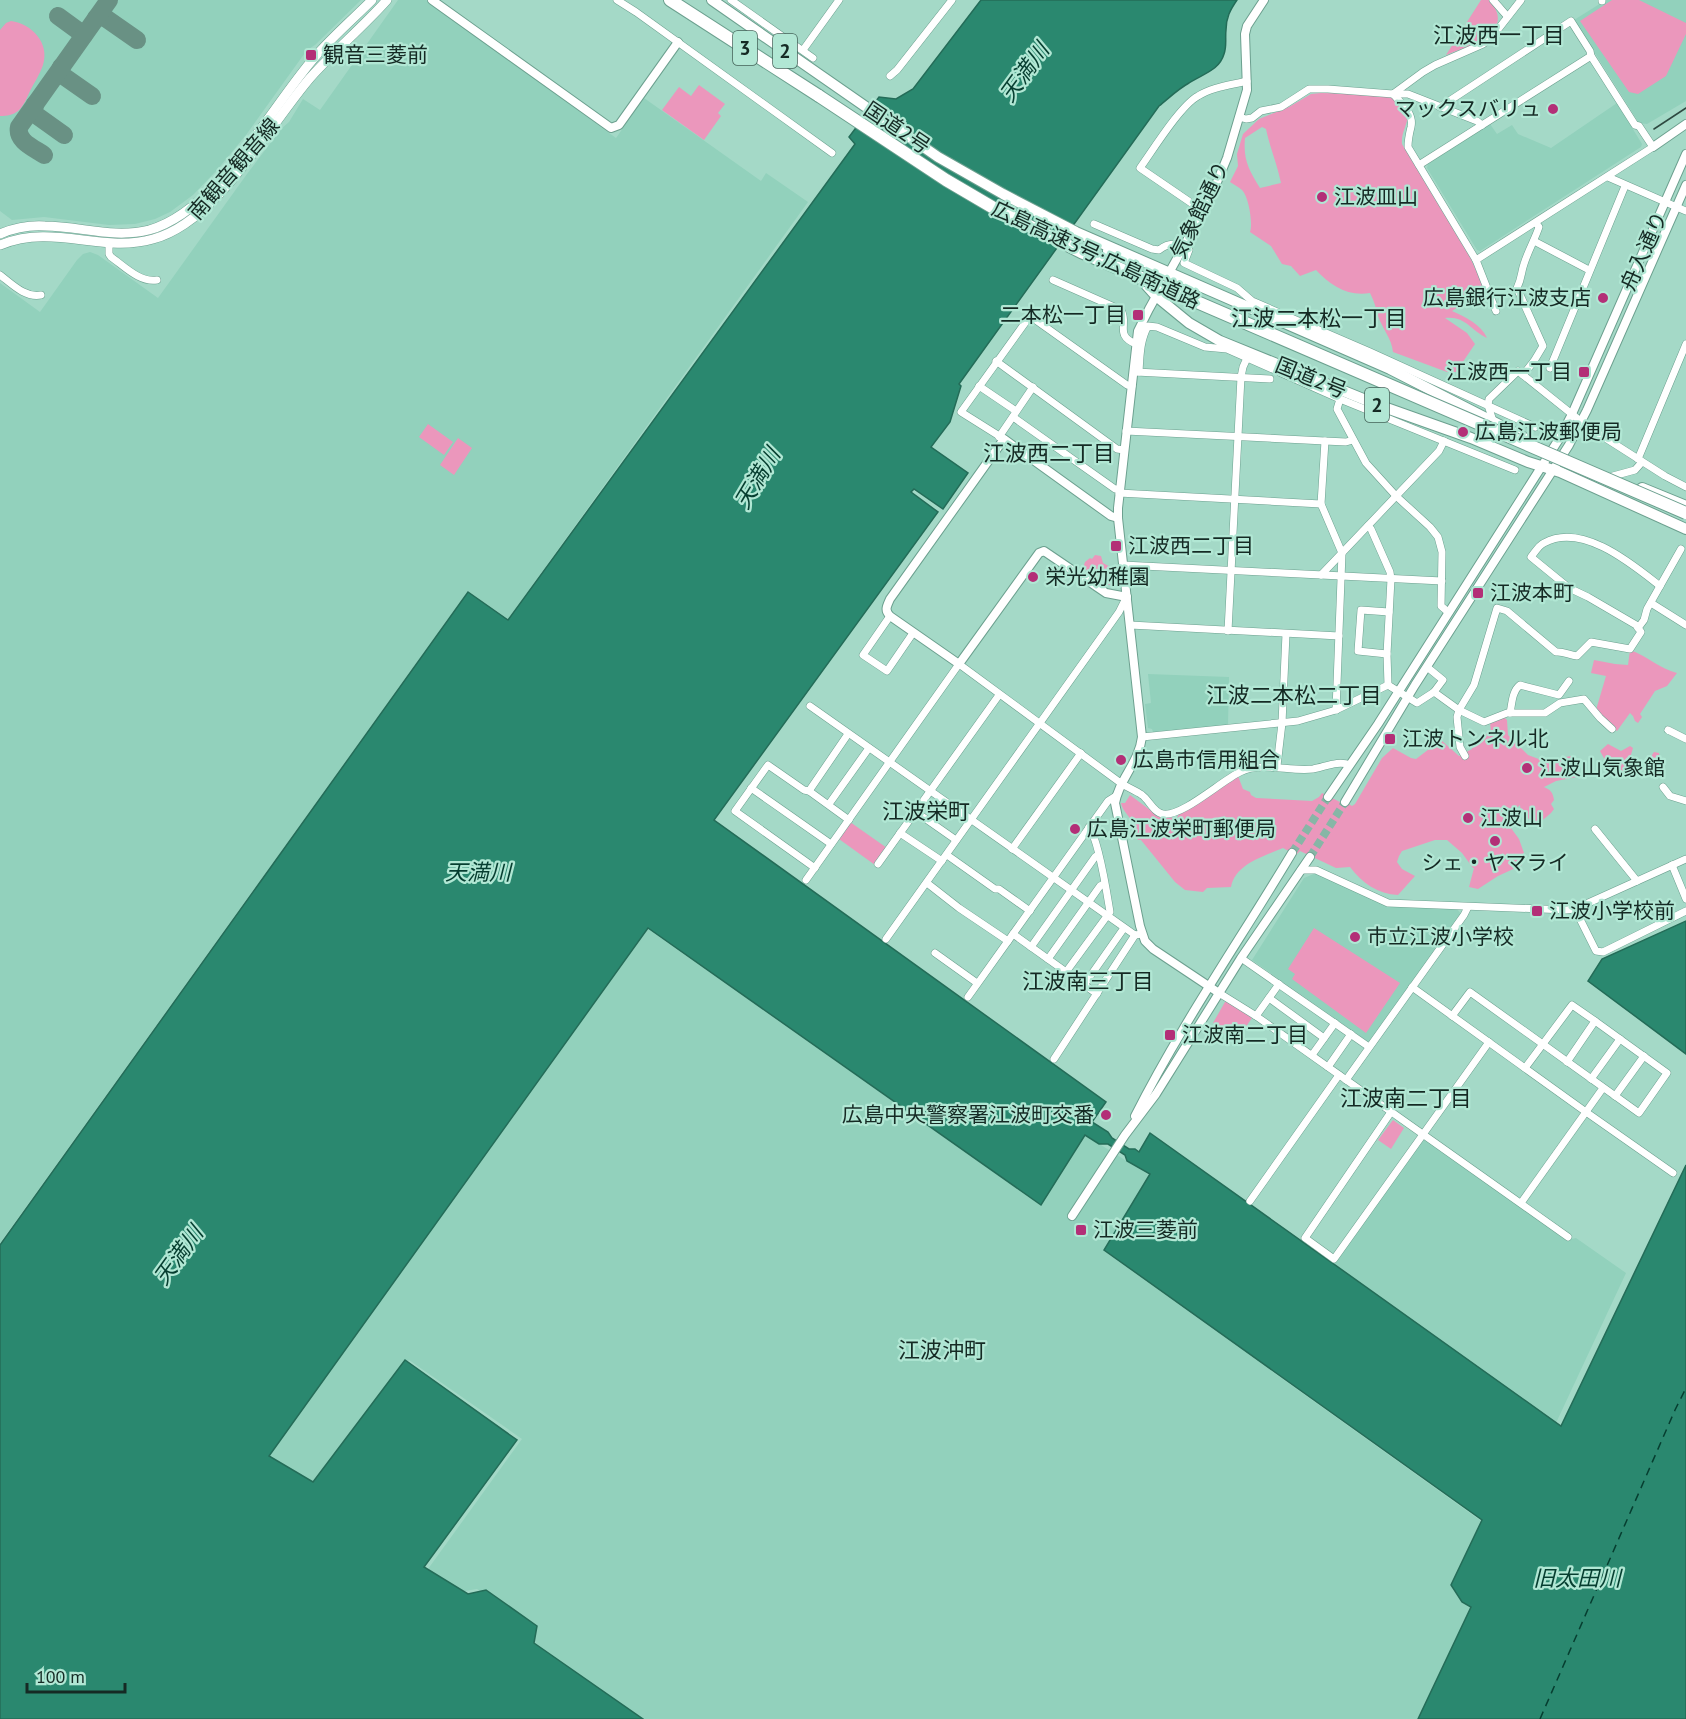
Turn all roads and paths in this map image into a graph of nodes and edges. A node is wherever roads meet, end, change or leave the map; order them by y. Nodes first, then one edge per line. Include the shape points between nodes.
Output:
1 (372, 0) edge
2 (387, 0) edge
3 (432, 0) edge
4 (617, 0) edge
5 (670, 0) edge
6 (685, 0) edge
7 (712, 0) edge
8 (731, 0) edge
9 (839, 0) edge
10 (952, 0) edge
11 (1264, 0) edge
12 (1493, 0) edge
13 (1521, 0) edge
14 (1507, 16) junction
15 (678, 42) junction
16 (802, 50) junction
17 (1590, 56) junction
18 (813, 58) dead end
19 (890, 76) dead end
20 (1247, 81) junction
21 (1393, 94) junction
22 (819, 96) junction
23 (1440, 107) junction
24 (1239, 117) junction
25 (1686, 124) edge
26 (1482, 125) junction
27 (1653, 147) junction
28 (832, 153) dead end
29 (1686, 154) edge
30 (1419, 165) junction
31 (1608, 177) junction
32 (1686, 185) edge
33 (1624, 186) junction
34 (1665, 202) junction
35 (1676, 207) junction
36 (1203, 211) junction
37 (1686, 211) edge
38 (1536, 223) junction
39 (1094, 224) dead end
40 (0, 234) edge
41 (1093, 240) junction
42 (1534, 241) junction
43 (109, 243) junction
44 (0, 245) edge
45 (1183, 247) junction
46 (1476, 260) junction
47 (1589, 270) junction
48 (1169, 273) junction
49 (0, 275) edge
50 (157, 280) dead end
51 (1053, 280) dead end
52 (41, 295) dead end
53 (1156, 296) junction
54 (1496, 311) dead end
55 (1293, 323) junction
56 (1136, 344) junction
57 (1686, 344) edge
58 (1248, 356) junction
59 (996, 361) junction
60 (1550, 368) dead end
61 (1136, 372) junction
62 (1523, 375) junction
63 (1241, 377) junction
64 (1270, 379) dead end
65 (979, 386) junction
66 (1132, 386) junction
67 (1033, 387) junction
68 (1340, 399) junction
69 (1488, 405) junction
70 (1015, 414) junction
71 (1572, 414) junction
72 (1493, 422) junction
73 (1581, 422) junction
74 (1535, 427) dead end
75 (1126, 431) junction
76 (1238, 437) junction
77 (1002, 438) junction
78 (1471, 438) junction
79 (1353, 440) junction
80 (1325, 441) junction
81 (1444, 441) junction
82 (1454, 445) junction
83 (1124, 450) junction
84 (1557, 454) junction
85 (1640, 460) junction
86 (1548, 468) junction
87 (1515, 470) dead end
88 (1613, 476) junction
89 (1686, 487) edge
90 (1120, 491) junction
91 (1396, 496) junction
92 (1236, 499) junction
93 (1321, 504) junction
94 (1686, 506) edge
95 (1686, 513) edge
96 (1118, 518) junction
97 (1368, 526) junction
98 (1686, 529) edge
99 (1681, 549) dead end
100 (1342, 554) junction
101 (1123, 565) junction
102 (1232, 571) junction
103 (1321, 575) junction
104 (1341, 576) junction
105 (1391, 579) junction
106 (1442, 581) junction
107 (1660, 586) junction
108 (1127, 597) junction
109 (1651, 603) junction
110 (1389, 612) junction
111 (1448, 612) junction
112 (890, 616) junction
113 (1130, 625) junction
114 (1686, 625) edge
115 (1638, 628) junction
116 (1228, 630) junction
117 (913, 633) junction
118 (1286, 634) junction
119 (1339, 636) junction
120 (1387, 654) junction
121 (958, 664) junction
122 (1427, 667) junction
123 (1569, 681) dead end
124 (1388, 685) junction
125 (1398, 692) junction
126 (1434, 692) junction
127 (999, 695) junction
128 (1408, 698) junction
129 (810, 706) dead end
130 (1336, 710) junction
131 (1459, 710) junction
132 (1510, 713) junction
133 (1039, 723) junction
134 (1281, 723) junction
135 (1612, 729) dead end
136 (1668, 730) dead end
137 (848, 734) junction
138 (1142, 737) junction
139 (1686, 739) edge
140 (869, 748) junction
141 (1081, 753) junction
142 (1465, 756) dead end
143 (890, 762) junction
144 (1350, 765) junction
145 (1277, 766) junction
146 (1122, 784) junction
147 (1663, 787) dead end
148 (751, 788) junction
149 (809, 790) junction
150 (930, 792) junction
151 (1116, 796) junction
152 (1328, 797) tunnel mouth
153 (1686, 801) edge
154 (1345, 802) tunnel mouth
155 (829, 804) junction
156 (916, 812) junction
157 (849, 820) junction
158 (970, 820) junction
159 (1089, 827) junction
160 (1595, 829) dead end
161 (900, 833) junction
162 (956, 840) junction
163 (831, 844) junction
164 (1012, 849) junction
165 (1292, 853) tunnel mouth
166 (1098, 855) junction
167 (1310, 857) tunnel mouth
168 (945, 858) junction
169 (1686, 859) edge
170 (878, 864) dead end
171 (1672, 865) junction
172 (815, 868) junction
173 (1301, 870) junction
174 (1053, 878) junction
175 (806, 880) dead end
176 (1637, 881) junction
177 (927, 883) junction
178 (1104, 884) junction
179 (1683, 885) edge
180 (1071, 891) junction
181 (1686, 899) edge
182 (1089, 903) junction
183 (1468, 907) junction
184 (1575, 909) junction
185 (1030, 911) junction
186 (1686, 911) edge
187 (1107, 916) junction
188 (1124, 928) junction
189 (1013, 934) junction
190 (1138, 935) junction
191 (886, 939) dead end
192 (1008, 941) junction
193 (1031, 946) junction
194 (935, 953) dead end
195 (1241, 958) junction
196 (1048, 959) junction
197 (1066, 972) junction
198 (978, 983) junction
199 (1279, 984) junction
200 (1084, 985) junction
201 (1209, 986) junction
202 (1412, 987) junction
203 (1219, 993) junction
204 (1097, 994) junction
205 (968, 997) dead end
206 (1269, 998) junction
207 (1256, 1016) junction
208 (1452, 1016) junction
209 (1595, 1021) junction
210 (1335, 1023) junction
211 (1351, 1034) junction
212 (1324, 1038) junction
213 (1620, 1039) junction
214 (1489, 1042) junction
215 (1543, 1045) junction
216 (1369, 1047) junction
217 (1312, 1055) junction
218 (1644, 1056) junction
219 (1054, 1059) dead end
220 (1567, 1062) junction
221 (1328, 1067) junction
222 (1526, 1068) junction
223 (1339, 1075) junction
224 (1591, 1079) junction
225 (1346, 1080) junction
226 (1603, 1088) junction
227 (1614, 1096) junction
228 (1391, 1112) junction
229 (1586, 1112) junction
230 (1423, 1135) junction
231 (1120, 1142) junction
232 (1673, 1173) dead end
233 (1250, 1202) dead end
234 (1521, 1203) junction
235 (1072, 1216) dead end
236 (1568, 1237) dead end

1 - 40 main road, 南観音観音線 via 313,58 219,181 177,218 134,233 44,226
2 - 43 main road, 南観音観音線 via 313,75 197,216 154,239
3 - 15 street via 611,128 619,125
4 - 15 street
5 - 22 highway, 3
6 - 22 highway, 3
7 - 41 highway, 国道2号 / 2 via 938,157
8 - 16 street
9 - 16 street
10 - 19 street
11 - 20 street, 気象館通り via 1245,34
12 - 14 street
13 - 14 street
14 - 21 street via 1483,44 1435,65
15 - 28 street
16 - 18 street
17 - 23 street via 1571,21
17 - 26 street
17 - 27 street
20 - 24 street, 気象館通り
20 - 36 street via 1208,91 1186,105 1140,168
21 - 23 street via 1408,94
21 - 24 street via 1309,89 1281,107 1261,111 1251,118
21 - 30 street via 1411,115 1408,147
22 - 95 highway, 広島高速3号;広島南道路 / 3, bridge via 946,180 1062,243
23 - 26 street
24 - 36 street, 気象館通り via 1227,158
25 - 27 street
26 - 30 street
27 - 31 street
29 - 34 street, 舟入通り
30 - 46 street
31 - 33 street
31 - 38 street
32 - 35 street, 舟入通り
33 - 34 street
33 - 47 street
34 - 35 street
34 - 71 street, 舟入通り
35 - 37 street
35 - 73 street, 舟入通り
36 - 45 street, 気象館通り
38 - 42 street via 1539,227
38 - 46 street
39 - 45 street via 1152,249 1159,250 1167,244
41 - 48 highway, 国道2号 / 2
41 - 53 highway, 国道2号 / 2 via 1130,267
42 - 47 street
42 - 62 street via 1517,288 1543,346
43 - 44 main road, 南観音観音線 via 46,236
43 - 50 street via 111,257 142,279
45 - 48 street, 気象館通り
45 - 55 street via 1189,250 1184,263 1237,288 1252,301
46 - 54 street
47 - 60 street
48 - 53 street, 気象館通り
48 - 55 highway, 国道2号 / 2
49 - 52 street via 26,294
51 - 56 street via 1121,310 1124,336
53 - 56 street, 気象館通り via 1138,331
53 - 58 highway, 国道2号 / 2 via 1189,323
55 - 69 street
55 - 72 highway, 国道2号 / 2
56 - 61 street, 気象館通り
57 - 85 street
58 - 61 street via 1205,347 1148,326
58 - 63 street
58 - 68 street
58 - 78 highway, 国道2号 / 2
59 - 65 street
59 - 66 street via 1030,316
59 - 67 street
61 - 63 street
61 - 66 street, 気象館通り
62 - 69 street via 1518,371 1489,399
62 - 71 street
63 - 64 street
63 - 76 street
65 - 70 street
65 - 77 street via 961,412
66 - 75 street, 気象館通り
67 - 70 street
67 - 83 street via 1117,449
68 - 79 street via 1337,409
68 - 81 street
69 - 72 street
69 - 74 street
70 - 77 street
70 - 90 street
71 - 73 street
71 - 84 street, 舟入通り
72 - 84 highway, 国道2号 / 2
73 - 84 street, 舟入通り
73 - 85 street
75 - 76 street
75 - 83 street, 気象館通り
76 - 80 street
76 - 92 street
77 - 96 street
77 - 112 street via 890,599 886,608
78 - 82 street
78 - 86 highway, 国道2号 / 2
79 - 80 street
79 - 91 street via 1366,463
80 - 93 street
81 - 82 street
81 - 91 street
82 - 87 street
83 - 90 street, 気象館通り
84 - 86 street
84 - 88 highway, 国道2号 / 2
85 - 88 street via 1635,470
85 - 89 street
86 - 98 highway, 国道2号 / 2
86 - 111 street
86 - 122 street
88 - 94 highway, 国道2号 / 2
90 - 92 street
90 - 96 street, 気象館通り
91 - 97 street
91 - 106 street via 1438,537
92 - 93 street
92 - 102 street
93 - 100 street
96 - 101 street, 気象館通り
97 - 100 street
97 - 105 street
99 - 107 street
100 - 103 street
100 - 104 street
101 - 102 street
101 - 108 street, 気象館通り
102 - 103 street
102 - 116 street
103 - 104 street
104 - 105 street
104 - 119 street
105 - 106 street
105 - 110 street
106 - 111 street via 1441,606
107 - 109 street
107 - 115 street via 1618,554 1586,540 1558,538 1542,543 1531,557 1569,588
108 - 113 street, 気象館通り
108 - 121 street via 1106,593 1044,551
108 - 133 street
109 - 114 street
109 - 115 street
110 - 120 street
110 - 120 street via 1361,610 1358,651
111 - 125 street
112 - 117 street
112 - 117 street via 863,654 887,671
113 - 116 street
113 - 138 street, 気象館通り
115 - 131 street via 1641,632 1630,649 1591,642 1577,656 1567,655 1556,652 1507,611 1497,608 1474,685
116 - 118 street
117 - 121 street
118 - 119 street
118 - 134 street
119 - 130 street
120 - 124 street
121 - 127 street
121 - 143 street
122 - 126 street via 1443,680
122 - 128 street
123 - 132 street via 1559,695 1518,686
124 - 125 street
124 - 130 street
125 - 128 street
125 - 144 street
126 - 128 street via 1417,703
126 - 131 street
127 - 133 street
127 - 150 street
128 - 154 street
129 - 137 street
130 - 134 street
131 - 132 street via 1485,722
131 - 142 street via 1460,747
132 - 135 street via 1545,712 1560,703 1584,699
133 - 141 street
133 - 158 street
134 - 138 street
134 - 145 street
136 - 139 street
137 - 140 street
137 - 149 street
138 - 146 street via 1136,760
140 - 143 street
140 - 155 street
141 - 146 street
141 - 164 street
143 - 150 street
143 - 157 street
144 - 145 street via 1339,763 1298,770
144 - 152 street
145 - 146 street via 1238,773 1195,803 1163,814
146 - 151 street
147 - 153 street via 1670,796
148 - 149 street via 768,765
148 - 163 street
148 - 172 street via 735,811
149 - 155 street
150 - 156 street
150 - 158 street
151 - 159 street
151 - 190 street
155 - 157 street
156 - 161 street
156 - 162 street
157 - 163 street
158 - 162 street
158 - 164 street
159 - 166 street
159 - 174 street
160 - 176 street
161 - 168 street
161 - 170 street
162 - 168 street
163 - 172 street
164 - 174 street
165 - 201 street
166 - 178 street
166 - 180 street
167 - 173 street
168 - 177 street
168 - 185 street
169 - 171 street
171 - 176 street
171 - 179 street
172 - 175 street
173 - 183 street via 1316,870 1388,903
173 - 195 street
174 - 180 street
174 - 185 street
176 - 184 street
177 - 191 street
177 - 192 street
178 - 182 street
178 - 187 street via 1110,912
179 - 181 street
180 - 182 street
180 - 193 street
182 - 187 street
182 - 196 street
183 - 184 street
183 - 202 street
184 - 186 street via 1596,951 1603,952
185 - 189 street
187 - 188 street
187 - 197 street
188 - 190 street
188 - 200 street
189 - 192 street
189 - 193 street
190 - 201 street
190 - 204 street
192 - 198 street
193 - 196 street
194 - 198 street
195 - 199 street
195 - 203 street
196 - 197 street
197 - 200 street
198 - 205 street
199 - 206 street
199 - 210 street
200 - 204 street
201 - 203 street
201 - 231 street
202 - 208 street
202 - 216 street
203 - 207 street
203 - 231 street via 1156,1094
204 - 219 street
206 - 207 street
206 - 212 street
207 - 217 street
208 - 214 street
208 - 215 street via 1470,992
209 - 213 street
209 - 215 street via 1572,1005
209 - 220 street
210 - 211 street
210 - 212 street
211 - 216 street
211 - 221 street
212 - 217 street
213 - 218 street
213 - 224 street
214 - 222 street
214 - 230 street
215 - 220 street
215 - 222 street
216 - 225 street
217 - 221 street
218 - 227 street
218 - 227 street via 1667,1073 1639,1113
220 - 224 street
221 - 223 street
222 - 229 street
223 - 225 street
223 - 233 street
224 - 226 street
225 - 228 street
226 - 227 street
226 - 229 street
228 - 230 street
228 - 230 street via 1305,1238 1334,1259
229 - 232 street
229 - 234 street
230 - 234 street
231 - 235 street
234 - 236 street

